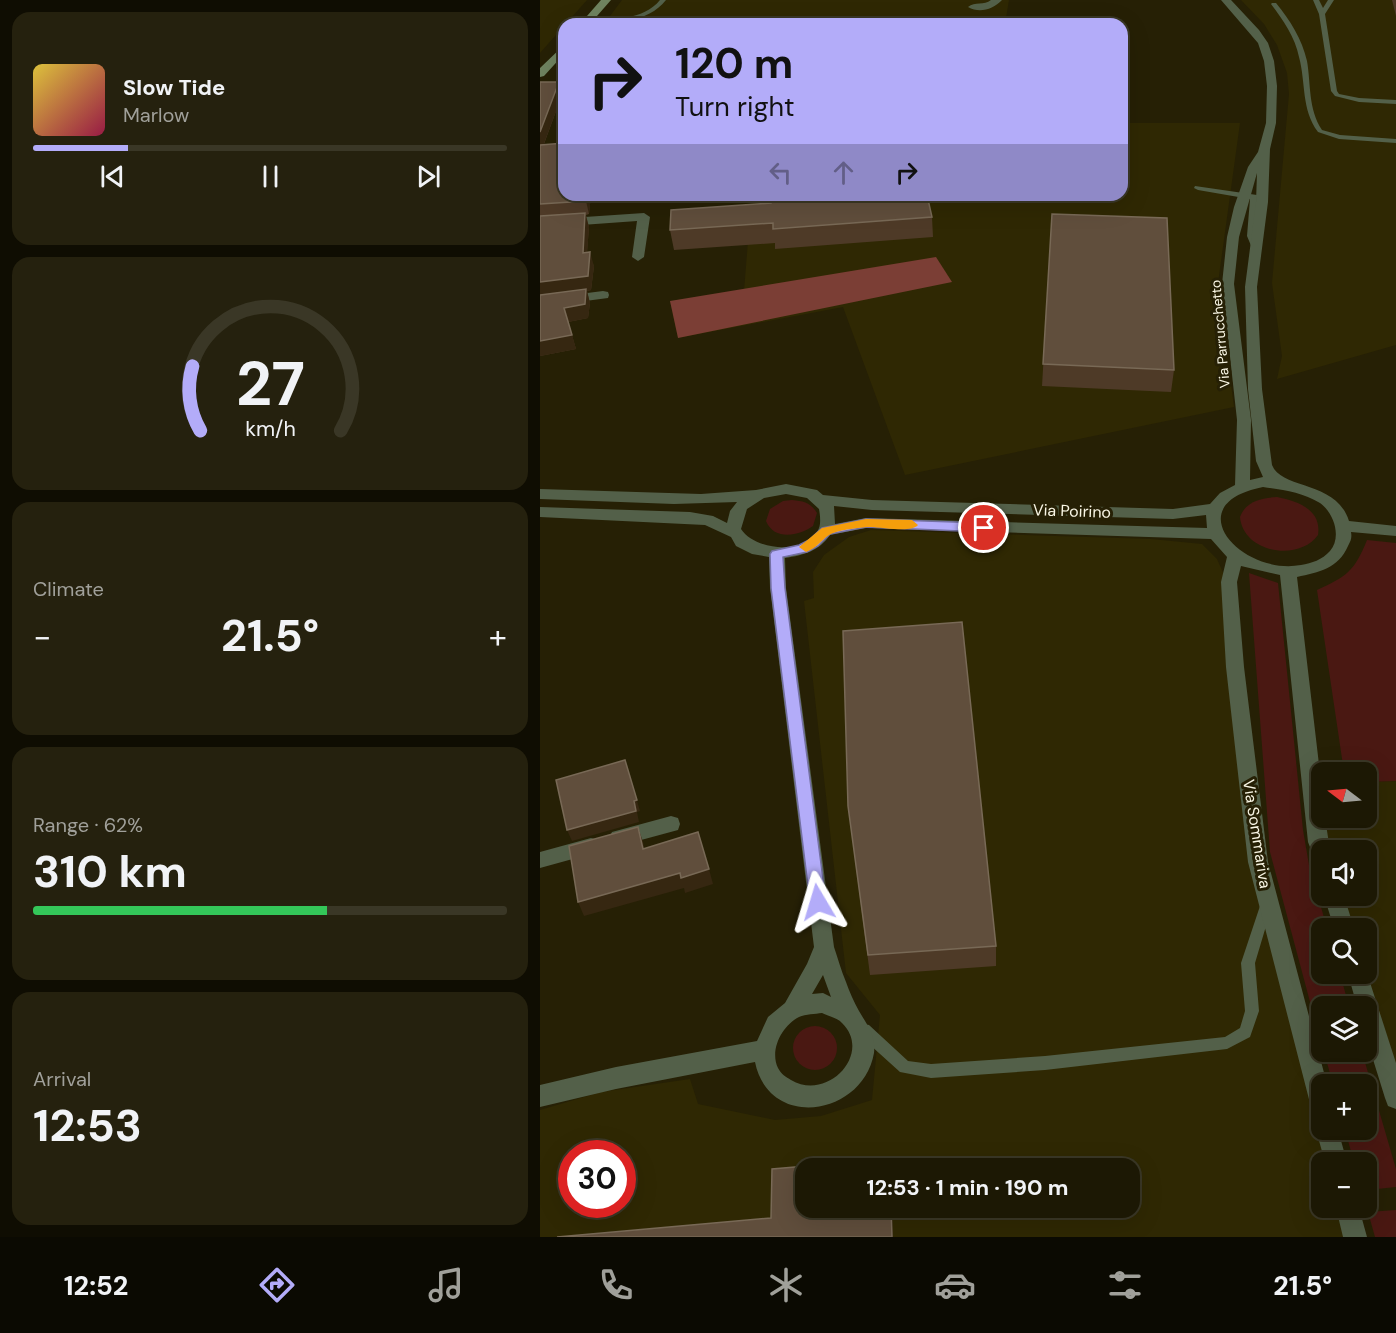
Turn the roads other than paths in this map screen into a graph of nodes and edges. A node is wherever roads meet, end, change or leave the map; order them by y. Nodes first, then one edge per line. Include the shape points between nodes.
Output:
1 (606, 0) edge
2 (663, 0) edge
3 (997, 0) edge
4 (1226, 0) edge
5 (1316, 0) edge
6 (1331, 0) edge
7 (1272, 1) edge
8 (973, 7) dead end
9 (1322, 14) junction
10 (590, 18) edge
11 (630, 18) edge
12 (558, 54) edge
13 (540, 74) edge
14 (1396, 102) edge
15 (1396, 141) edge
16 (1264, 149) junction
17 (1198, 188) dead end
18 (1245, 194) junction
19 (540, 224) edge
20 (1255, 246) junction
21 (638, 257) dead end
22 (603, 295) dead end
23 (540, 303) edge
24 (1280, 482) junction
25 (1242, 486) junction
26 (540, 494) edge
27 (759, 494) junction
28 (821, 500) junction
29 (1214, 509) junction
30 (540, 512) edge
31 (1345, 526) junction
32 (826, 531) junction
33 (1396, 531) edge
34 (735, 533) junction
35 (1216, 534) junction
36 (777, 554) junction
37 (1235, 555) junction
38 (1288, 572) junction
39 (672, 824) dead end
40 (1318, 840) edge
41 (540, 860) edge
42 (1268, 900) junction
43 (824, 947) junction
44 (1361, 984) edge
45 (792, 1010) junction
46 (855, 1020) junction
47 (765, 1050) junction
48 (1313, 1074) edge
49 (540, 1096) edge
50 (1396, 1098) edge
51 (1351, 1218) edge
52 (1356, 1237) edge

1 - 10 main road
2 - 11 lane via 652,11
3 - 8 street via 988,7
4 - 16 street, Via Parrucchetto via 1256,32 1269,61 1272,106
5 - 9 lane
6 - 9 lane
7 - 15 lane via 1302,51 1311,115 1320,131 1339,137
9 - 14 lane via 1337,95
12 - 13 main road
16 - 18 street, Via Parrucchetto
16 - 20 street, Via Parrucchetto
17 - 18 lane
18 - 20 lane via 1254,197 1251,236
18 - 25 street, Via Parrucchetto via 1233,237 1228,284 1244,420
19 - 21 street via 644,217
20 - 24 street, Via Parrucchetto via 1251,287 1255,388 1265,471
22 - 23 street
24 - 25 street
24 - 31 street via 1315,493 1329,502
25 - 29 street via 1221,499
26 - 27 street via 729,498
27 - 28 street via 800,490
27 - 34 street via 738,511
28 - 29 street, Via Poirino via 1173,514
28 - 32 street via 829,515
29 - 35 street
30 - 34 street via 690,517 708,520
31 - 33 street
31 - 38 street via 1345,540 1330,561 1316,568
32 - 35 street, Via Poirino via 866,523
32 - 36 street via 802,549
34 - 36 street via 750,548
35 - 37 street
36 - 43 street via 778,588
37 - 38 street via 1250,564
37 - 42 street, Via Sommariva via 1229,582 1235,667 1258,862
38 - 40 street
39 - 41 street
42 - 46 lane via 1248,963 1252,1011 1245,1032 1227,1043 931,1071 905,1067
42 - 48 street, Via Sommariva
43 - 45 street
43 - 46 street via 835,981
44 - 50 street
45 - 46 street via 823,1003 838,1007
45 - 47 street via 769,1034
46 - 47 street via 864,1040 863,1056 858,1071 832,1094 816,1098 784,1090 772,1079
47 - 49 street
51 - 52 street

